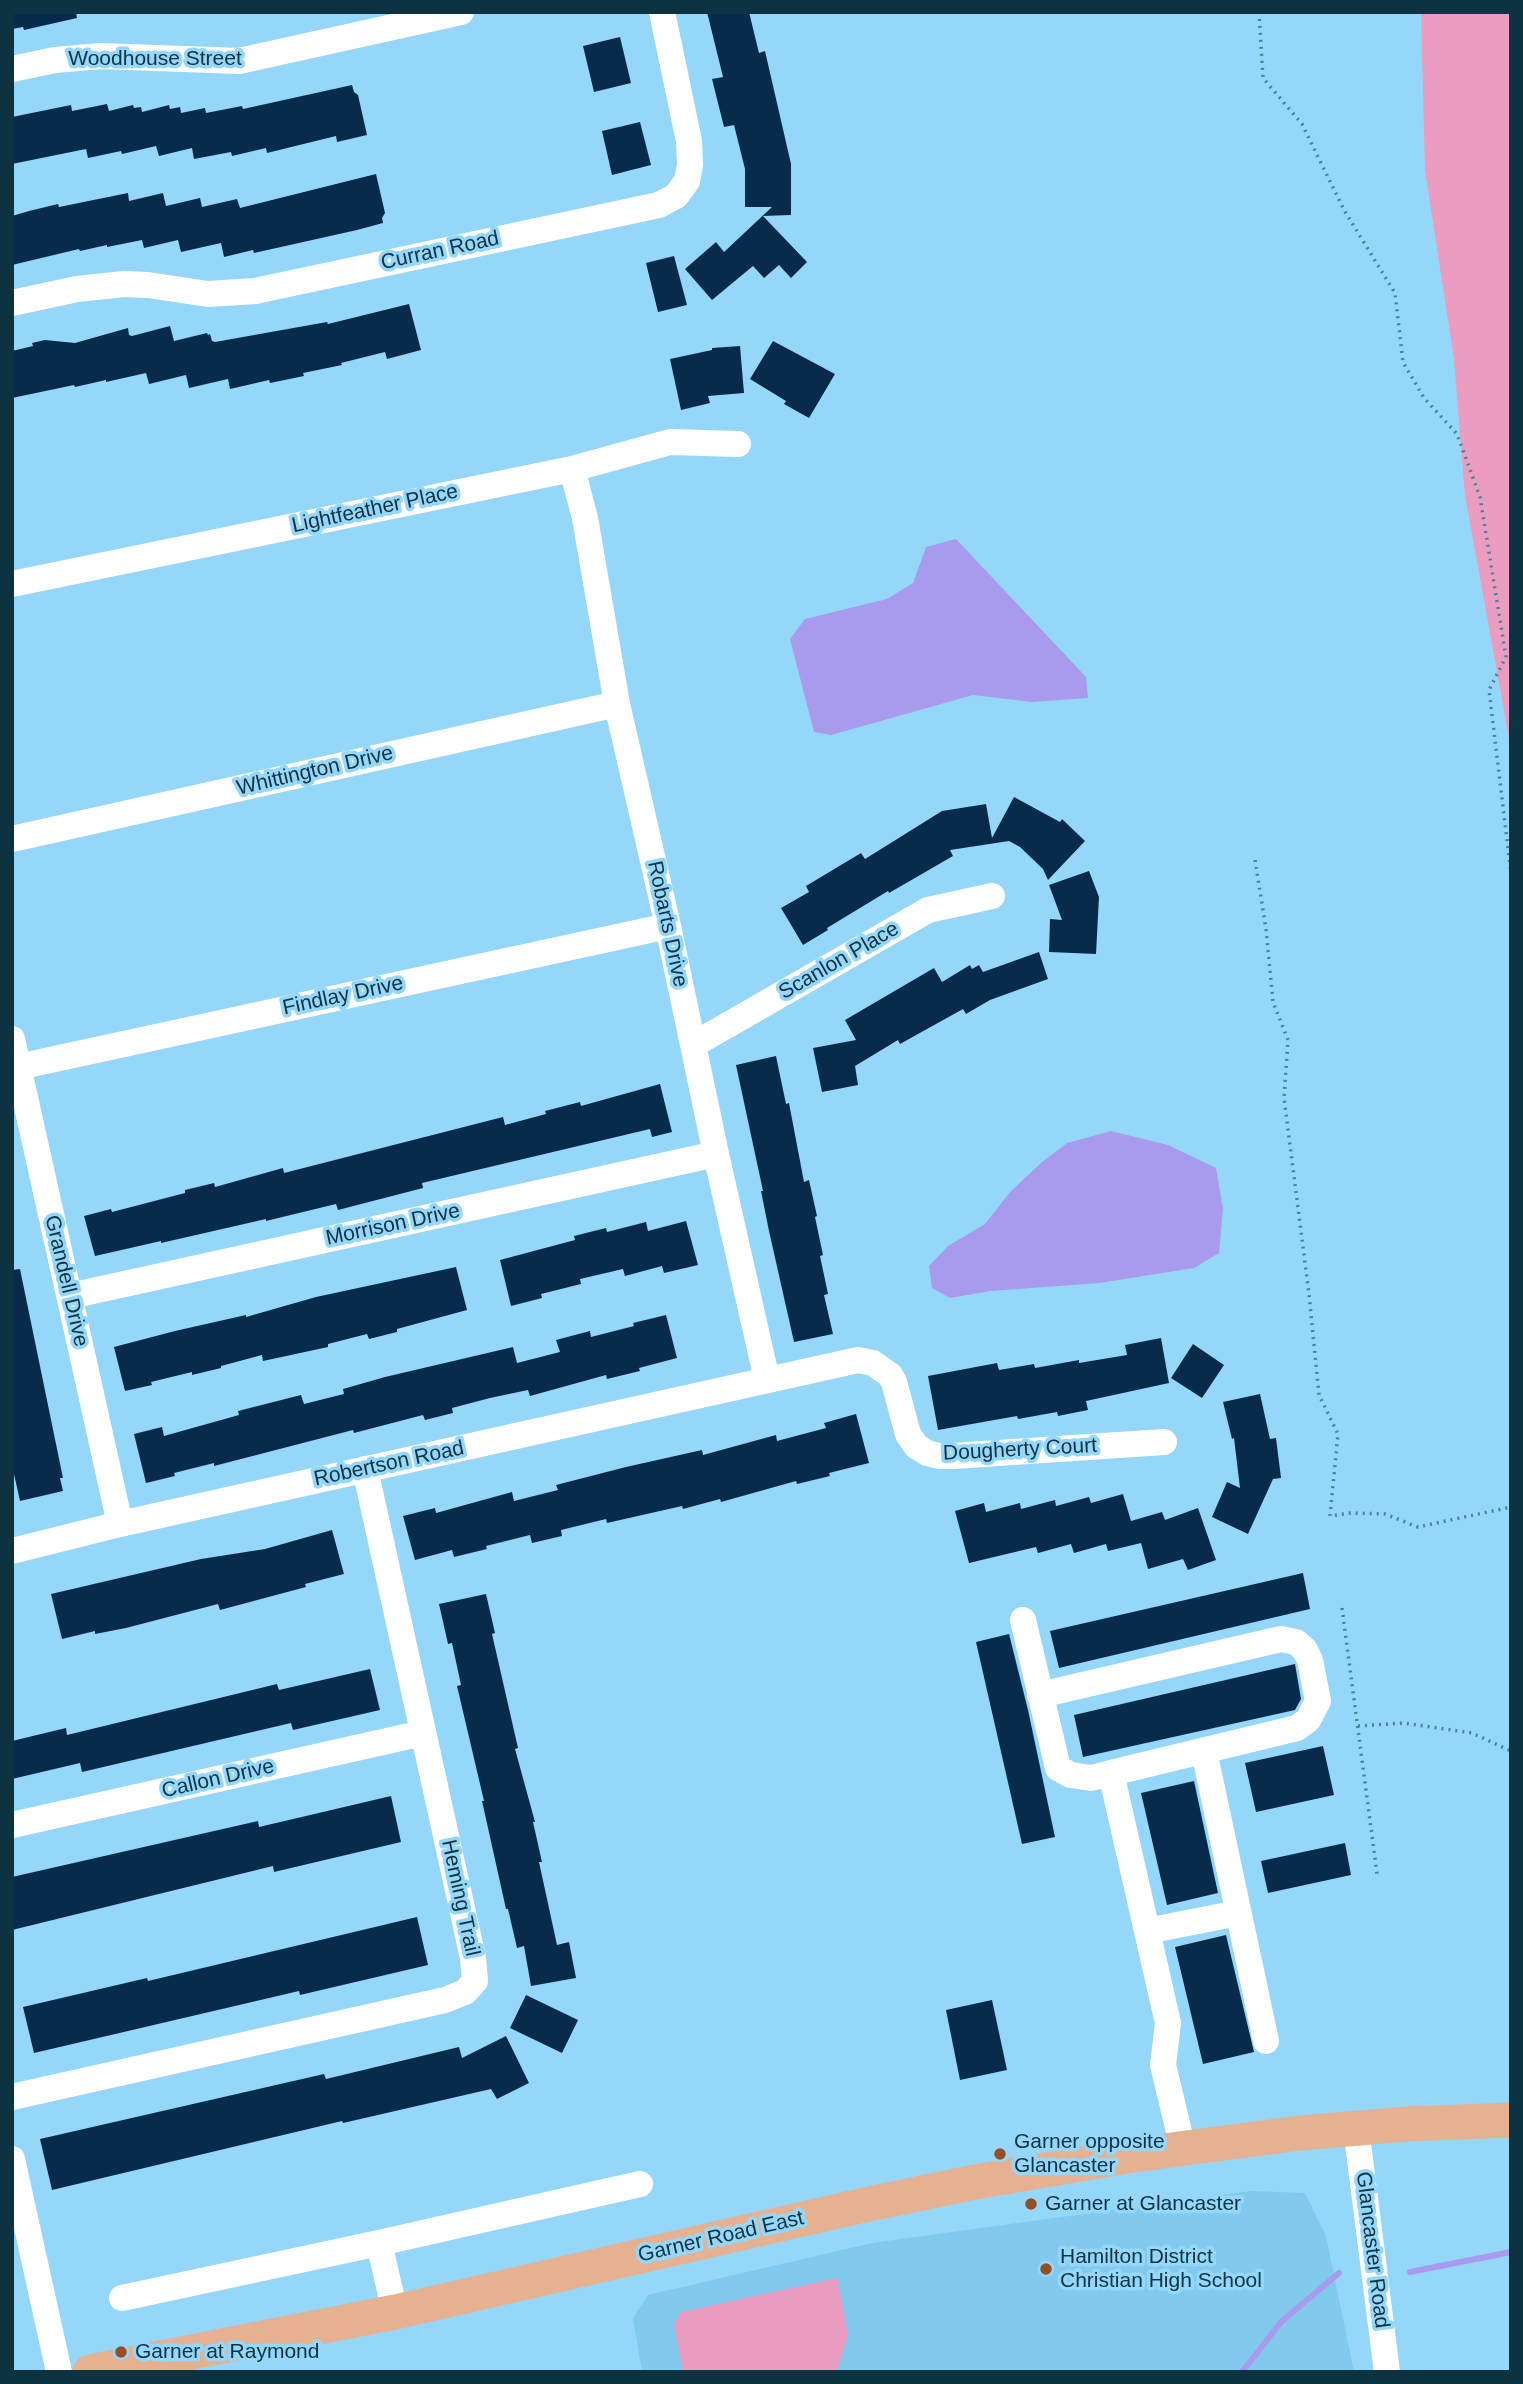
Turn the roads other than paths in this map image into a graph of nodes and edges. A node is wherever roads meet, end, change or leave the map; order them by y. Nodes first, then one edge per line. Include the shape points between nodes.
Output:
1 (461, 12) edge
2 (662, 12) edge
3 (12, 69) edge
4 (12, 303) edge
5 (738, 443) dead end
6 (572, 468) junction
7 (12, 584) edge
8 (617, 704) junction
9 (12, 839) edge
10 (992, 896) dead end
11 (668, 926) junction
12 (12, 1039) edge
13 (693, 1045) junction
14 (18, 1067) junction
15 (716, 1154) junction
16 (70, 1296) junction
17 (767, 1380) junction
18 (1164, 1441) dead end
19 (366, 1469) junction
20 (120, 1524) junction
21 (12, 1550) edge
22 (1023, 1620) dead end
23 (1040, 1695) junction
24 (423, 1733) junction
25 (1204, 1751) junction
26 (1111, 1773) junction
27 (12, 1825) edge
28 (1238, 1913) junction
29 (1147, 1931) junction
30 (1266, 2041) dead end
31 (12, 2097) edge
32 (1511, 2120) edge
33 (1356, 2129) junction
34 (1183, 2148) junction
35 (12, 2159) edge
36 (640, 2184) dead end
37 (379, 2243) junction
38 (122, 2298) dead end
39 (395, 2312) junction
40 (59, 2372) edge
41 (90, 2372) edge
42 (1387, 2372) edge

1 - 3 street, Woodhouse Street via 239,61 101,56
2 - 4 street, Curran Road via 690,165 687,181 676,196 659,205 255,291 208,294 124,284
5 - 6 street, Lightfeather Place via 670,442
6 - 7 street, Lightfeather Place
6 - 8 street, Robarts Drive
8 - 9 street, Whittington Drive
8 - 11 street, Robarts Drive
10 - 13 street, Scanlon Place via 928,910
11 - 13 street, Robarts Drive
11 - 14 street, Findlay Drive
12 - 14 street, Grandell Drive
13 - 15 street, Robarts Drive
14 - 16 street, Grandell Drive
15 - 16 street, Morrison Drive
15 - 17 street, Robarts Drive
16 - 20 street, Grandell Drive
17 - 18 street, Dougherty Court via 858,1360 873,1363 894,1382 908,1434 916,1446 939,1456
17 - 19 street, Robertson Road
19 - 20 street, Robertson Road
19 - 24 street, Heming Trail
20 - 21 street, Robertson Road
22 - 23 street
23 - 25 street via 1280,1639 1296,1642 1305,1650 1318,1701 1308,1720 1297,1728
23 - 26 street via 1058,1768 1091,1778
24 - 27 street, Callon Drive
24 - 31 street, Heming Trail via 475,1969 471,1987 445,2000
25 - 26 street
25 - 28 street
26 - 29 street
28 - 29 street
28 - 30 street
29 - 34 street via 1168,2023 1164,2065
32 - 33 main road, Garner Road East
33 - 34 main road, Garner Road East
33 - 42 street, Glancaster Road
34 - 39 main road, Garner Road East via 876,2202
35 - 40 street
36 - 37 street
37 - 38 street
37 - 39 street
39 - 41 main road, Garner Road East

